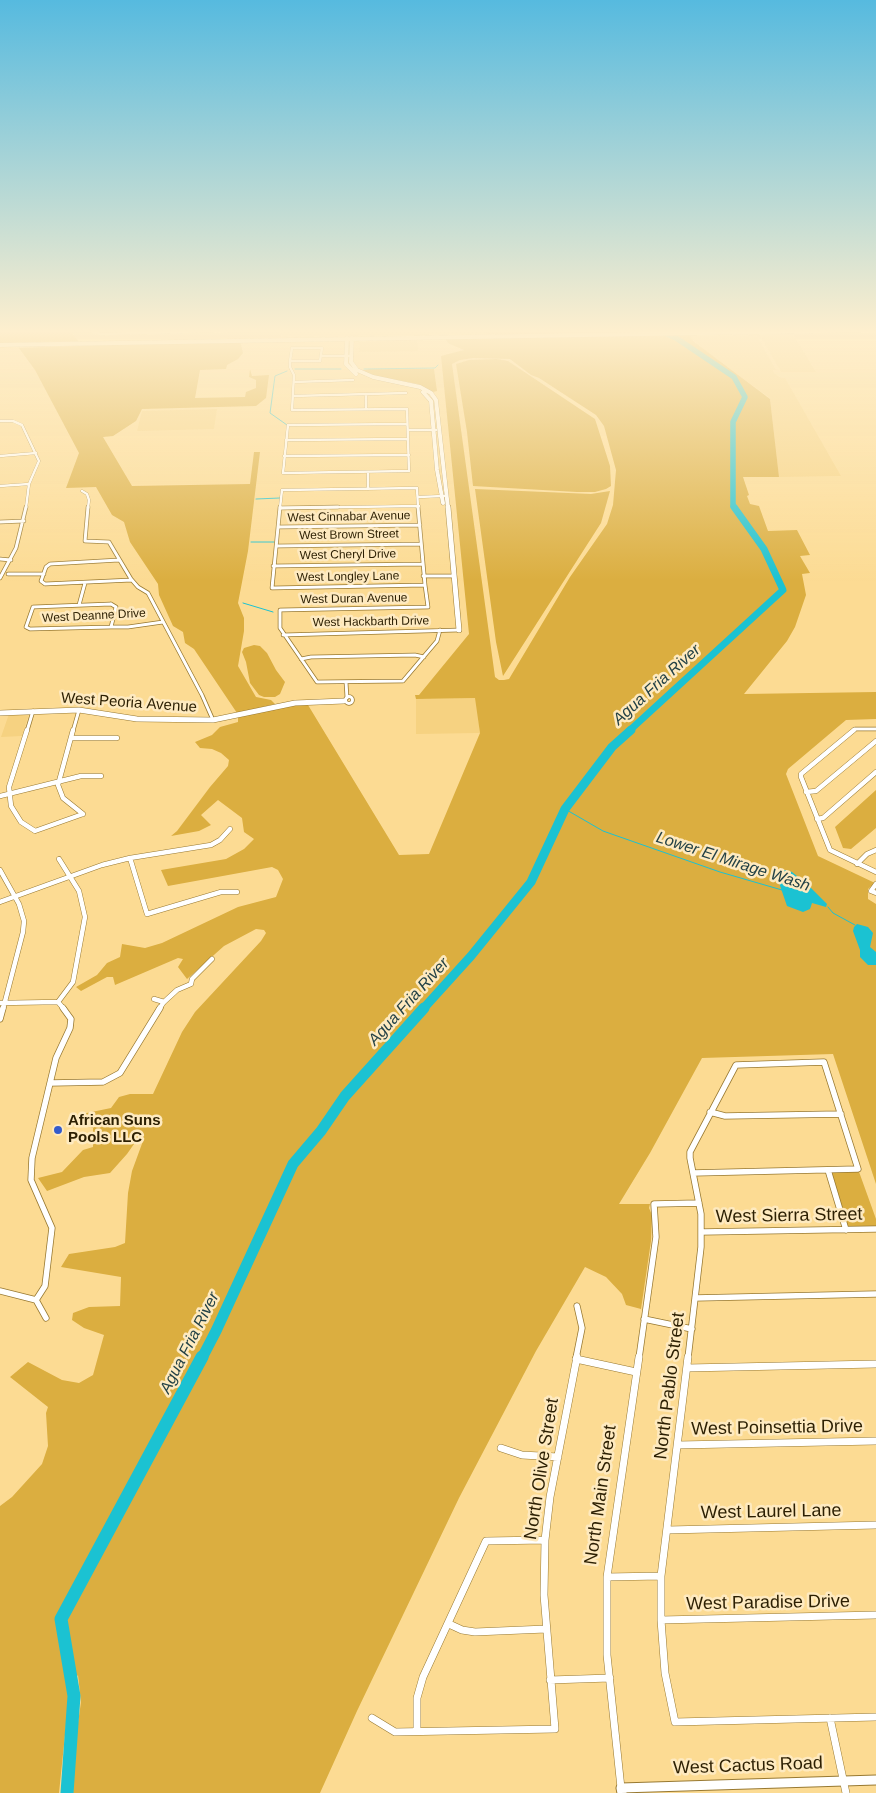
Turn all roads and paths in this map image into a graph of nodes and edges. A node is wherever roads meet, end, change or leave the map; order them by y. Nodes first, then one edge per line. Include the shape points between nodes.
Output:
1 (407, 414) edge
2 (432, 414) edge
3 (438, 414) edge
4 (0, 421) edge
5 (407, 424) junction
6 (408, 430) junction
7 (433, 430) junction
8 (440, 430) junction
9 (408, 439) junction
10 (286, 440) junction
11 (36, 452) junction
12 (409, 455) junction
13 (0, 456) edge
14 (284, 456) junction
15 (368, 472) junction
16 (29, 484) junction
17 (0, 486) edge
18 (368, 489) junction
19 (82, 492) dead end
20 (444, 496) junction
21 (418, 497) junction
22 (419, 506) junction
23 (280, 508) junction
24 (24, 521) junction
25 (0, 522) edge
26 (420, 525) junction
27 (279, 527) junction
28 (422, 544) junction
29 (277, 546) junction
30 (0, 560) edge
31 (11, 560) junction
32 (119, 560) junction
33 (423, 564) junction
34 (273, 566) junction
35 (8, 574) dead end
36 (44, 574) junction
37 (424, 576) junction
38 (454, 576) junction
39 (0, 578) edge
40 (132, 580) junction
41 (85, 583) junction
42 (425, 585) junction
43 (79, 605) junction
44 (280, 611) junction
45 (273, 612) dead end
46 (163, 622) junction
47 (111, 627) junction
48 (440, 630) junction
49 (459, 630) joint
50 (283, 634) junction
51 (424, 657) junction
52 (300, 659) junction
53 (346, 682) junction
54 (346, 700) joint
55 (79, 710) junction
56 (33, 711) junction
57 (0, 713) edge
58 (213, 720) junction
59 (876, 729) edge
60 (71, 738) junction
61 (117, 738) dead end
62 (876, 741) edge
63 (876, 772) edge
64 (101, 776) dead end
65 (59, 781) junction
66 (806, 792) junction
67 (8, 794) junction
68 (0, 796) edge
69 (817, 819) junction
70 (230, 829) dead end
71 (876, 850) edge
72 (130, 858) junction
73 (59, 859) dead end
74 (857, 864) junction
75 (0, 870) edge
76 (876, 872) edge
77 (71, 876) junction
78 (876, 884) edge
79 (237, 892) dead end
80 (876, 894) edge
81 (14, 896) junction
82 (0, 902) edge
83 (212, 959) dead end
84 (154, 999) dead end
85 (58, 1002) junction
86 (164, 1002) junction
87 (2, 1003) edge
88 (0, 1019) edge
89 (50, 1083) junction
90 (710, 1112) junction
91 (840, 1114) junction
92 (828, 1170) junction
93 (693, 1173) junction
94 (699, 1203) junction
95 (876, 1229) edge
96 (846, 1230) junction
97 (702, 1232) junction
98 (0, 1290) edge
99 (876, 1294) edge
100 (695, 1298) junction
101 (36, 1300) junction
102 (577, 1306) dead end
103 (46, 1318) dead end
104 (644, 1320) junction
105 (692, 1329) junction
106 (576, 1359) junction
107 (876, 1364) edge
108 (687, 1368) junction
109 (636, 1372) junction
110 (876, 1441) edge
111 (678, 1446) junction
112 (502, 1448) dead end
113 (558, 1457) junction
114 (876, 1525) edge
115 (668, 1530) junction
116 (545, 1540) junction
117 (661, 1576) junction
118 (607, 1577) junction
119 (876, 1615) edge
120 (661, 1620) junction
121 (449, 1624) junction
122 (546, 1629) junction
123 (610, 1678) junction
124 (550, 1680) junction
125 (876, 1717) edge
126 (372, 1718) dead end
127 (830, 1718) junction
128 (417, 1731) junction
129 (876, 1780) edge
130 (843, 1781) junction
131 (622, 1791) edge
132 (846, 1793) edge

1 - 5 street
2 - 7 street
3 - 8 street
4 - 11 street via 22,425
5 - 6 street
5 - 10 street via 288,425
6 - 7 street
6 - 9 street
7 - 8 street
7 - 20 street via 437,474
8 - 20 street
9 - 10 street
9 - 12 street
10 - 14 street
11 - 13 street
11 - 16 street via 38,464
12 - 14 street
12 - 15 street via 409,471
14 - 15 street via 283,473
15 - 18 street
16 - 17 street
16 - 24 street
18 - 21 street via 417,488
18 - 23 street via 282,490
19 - 32 street via 89,500 85,541 108,541
20 - 21 street
20 - 38 street
21 - 22 street
22 - 23 street
22 - 26 street
23 - 27 street
24 - 25 street
24 - 31 street
26 - 27 street, West Cinnabar Avenue
26 - 28 street
27 - 29 street
28 - 29 street, West Brown Street
28 - 33 street
29 - 34 street
30 - 31 street
31 - 39 street
32 - 36 street via 50,564
32 - 40 street
33 - 34 street, West Cheryl Drive
33 - 37 street
34 - 42 street, West Longley Lane via 272,588
35 - 36 street
36 - 41 street via 41,583
37 - 38 street
37 - 42 street
38 - 49 street
40 - 41 street
40 - 46 street via 148,593
41 - 43 street
42 - 44 street, West Duran Avenue via 428,608
43 - 47 street via 115,605
43 - 47 street, West Deanne Drive via 33,607 27,629
44 - 45 street, West Duran Avenue
44 - 50 street via 279,625
46 - 47 street, West Deanne Drive
46 - 58 street
48 - 49 street, West Hackbarth Drive
48 - 50 street, West Hackbarth Drive
48 - 51 street via 438,641
50 - 52 street
51 - 52 street
51 - 53 street via 403,681
52 - 53 street via 316,682
53 - 54 street
54 - 58 street, West Peoria Avenue via 296,703
55 - 56 street, West Peoria Avenue
55 - 58 street, West Peoria Avenue via 137,719
55 - 60 street
56 - 57 street, West Peoria Avenue
56 - 67 street
59 - 66 street via 856,729 801,774
60 - 61 street
60 - 65 street
62 - 66 street via 816,791
63 - 69 street via 823,818
64 - 65 street
65 - 67 street
65 - 67 street via 58,791 63,798 83,814 35,831 21,822
66 - 69 street
67 - 68 street
69 - 74 street via 830,850
70 - 72 street via 211,845
71 - 74 street
72 - 77 street
72 - 79 street via 147,914 221,892
73 - 77 street
74 - 76 street
75 - 81 street
77 - 81 street
77 - 85 street via 82,898 85,924 72,982
78 - 80 street via 871,891
81 - 82 street
81 - 87 street via 22,910 24,927
83 - 86 street via 191,984 177,990
84 - 86 street
85 - 87 street
85 - 89 street via 71,1019
86 - 89 street via 120,1073 103,1082
87 - 88 street
89 - 101 street via 32,1158 31,1180 52,1228 45,1286
90 - 91 street via 725,1116
90 - 91 street, North Pablo Street via 736,1064 824,1062
90 - 93 street, North Pablo Street via 690,1152
91 - 92 street via 858,1169
92 - 93 street
92 - 96 street
93 - 94 street, North Pablo Street
94 - 97 street, North Pablo Street
94 - 104 street, North Main Street via 654,1204 656,1237
95 - 96 street, West Sierra Street
96 - 97 street, West Sierra Street
97 - 100 street, North Pablo Street
98 - 101 street
99 - 100 street
100 - 105 street, North Pablo Street
101 - 103 street
102 - 106 street, North Olive Street via 582,1328
104 - 105 street
104 - 109 street, North Main Street
105 - 108 street, North Pablo Street
106 - 109 street
106 - 113 street, North Olive Street
107 - 108 street
108 - 111 street, North Pablo Street
109 - 118 street, North Main Street
110 - 111 street, West Poinsettia Drive
111 - 115 street, North Pablo Street
112 - 113 street via 522,1455
113 - 116 street, North Olive Street
114 - 115 street, West Laurel Lane
115 - 117 street, North Pablo Street
116 - 121 street via 486,1541
116 - 122 street, North Olive Street
117 - 118 street
117 - 120 street, North Pablo Street
118 - 123 street, North Main Street via 606,1632
119 - 120 street, West Paradise Drive
120 - 127 street, North Pablo Street via 665,1672 675,1722
121 - 122 street via 468,1631
121 - 128 street via 419,1688
122 - 124 street, North Olive Street
123 - 124 street
123 - 131 street, North Main Street
124 - 128 street, North Olive Street via 555,1729
125 - 127 street
126 - 128 street via 395,1732
127 - 130 street
129 - 130 street, West Cactus Road
130 - 131 street, West Cactus Road
130 - 132 street

